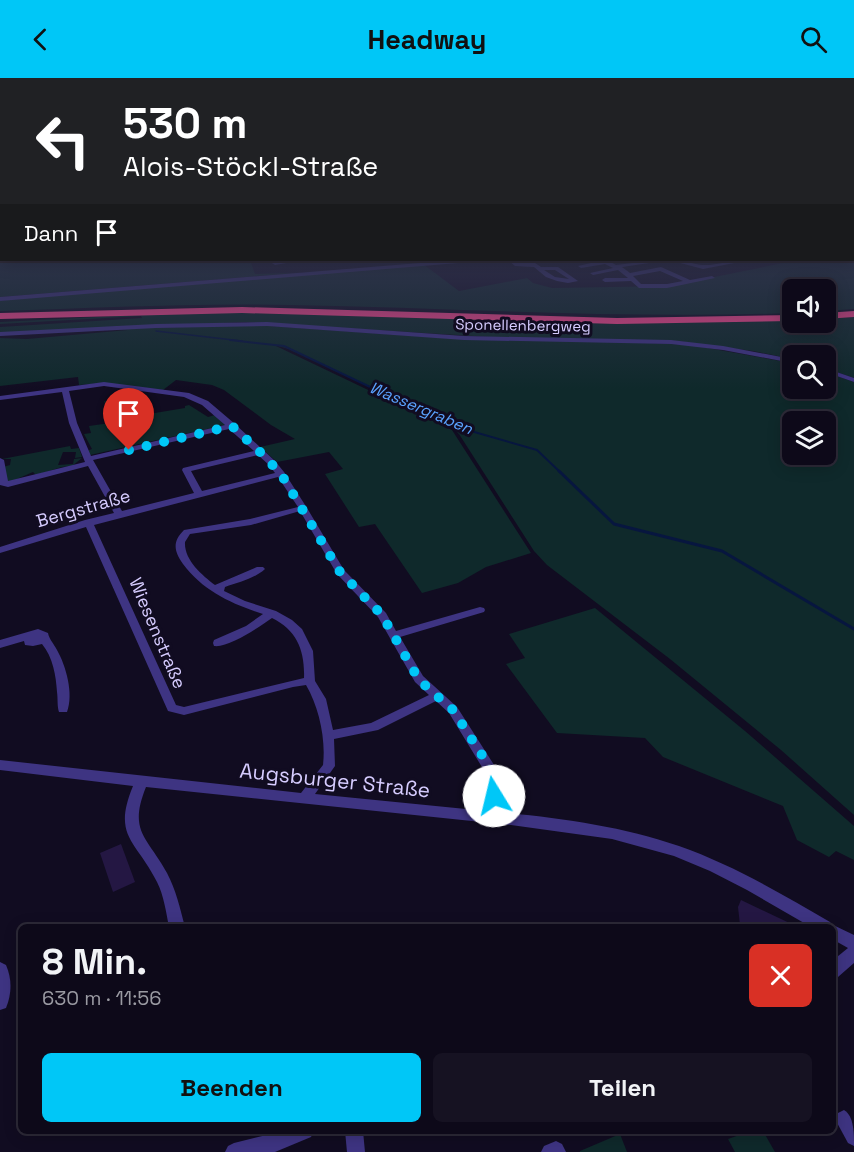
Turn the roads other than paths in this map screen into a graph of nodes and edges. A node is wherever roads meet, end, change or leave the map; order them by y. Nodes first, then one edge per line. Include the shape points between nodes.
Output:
1 (116, 289) edge
2 (0, 299) edge
3 (179, 310) junction
4 (854, 313) edge
5 (836, 314) edge
6 (0, 315) edge
7 (782, 316) edge
8 (782, 316) edge
9 (0, 321) edge
10 (0, 334) edge
11 (782, 359) edge
12 (836, 374) edge
13 (854, 380) edge
14 (65, 390) junction
15 (0, 398) edge
16 (232, 426) junction
17 (260, 452) junction
18 (0, 460) edge
19 (89, 461) junction
20 (281, 474) junction
21 (199, 494) junction
22 (303, 508) junction
23 (119, 514) junction
24 (88, 522) junction
25 (0, 550) edge
26 (260, 568) dead end
27 (219, 592) junction
28 (480, 610) dead end
29 (272, 612) junction
30 (394, 635) junction
31 (218, 643) dead end
32 (0, 644) edge
33 (309, 681) junction
34 (436, 696) junction
35 (63, 709) dead end
36 (328, 736) junction
37 (0, 765) edge
38 (141, 782) junction
39 (305, 797) junction
40 (493, 817) junction
41 (176, 924) edge
42 (820, 924) edge
43 (836, 933) edge
44 (854, 943) edge
45 (854, 952) edge
46 (836, 968) edge
47 (0, 970) edge
48 (0, 1002) edge
49 (844, 1119) dead end
50 (298, 1134) edge
51 (354, 1134) edge
52 (854, 1137) edge
53 (234, 1152) edge
54 (356, 1152) edge
55 (550, 1152) edge
56 (557, 1152) edge

1 - 2 street
3 - 6 highway
3 - 8 highway via 342,311 626,321
3 - 9 highway
4 - 5 highway
6 - 7 highway via 267,307 637,318
10 - 11 street, Sponellenbergweg via 259,324 464,338 662,341
12 - 13 street
14 - 15 street
14 - 16 street via 104,384 190,396 205,403
14 - 19 street via 70,420
16 - 17 street
16 - 19 street
17 - 20 street
17 - 21 street via 186,470
18 - 19 street via 3,483 8,484
19 - 23 street
20 - 21 street, Bergstraße
20 - 22 street
21 - 23 street, Bergstraße
22 - 27 street via 251,522 198,529 180,538 188,565
22 - 30 street via 340,572 382,615
23 - 24 street, Bergstraße
24 - 25 street, Bergstraße
24 - 33 street, Wiesenstraße via 172,708 184,711
26 - 27 street via 220,585
27 - 29 street
28 - 30 street
29 - 31 street
29 - 33 street via 298,632 310,665
30 - 34 street via 416,676
32 - 35 street via 29,637 31,643 43,639 49,644 64,691
33 - 36 street via 320,699
34 - 36 street via 374,727
34 - 40 street via 453,710 489,766
36 - 39 street via 329,766
37 - 38 street, Augsburger Straße
38 - 39 street, Augsburger Straße
38 - 41 street via 131,806 133,834 164,881
39 - 40 street, Augsburger Straße
40 - 42 street, Augsburger Straße via 610,835 673,850 748,881
43 - 44 street
45 - 46 street
47 - 48 street
49 - 52 street
50 - 53 street
51 - 54 street
55 - 56 street

